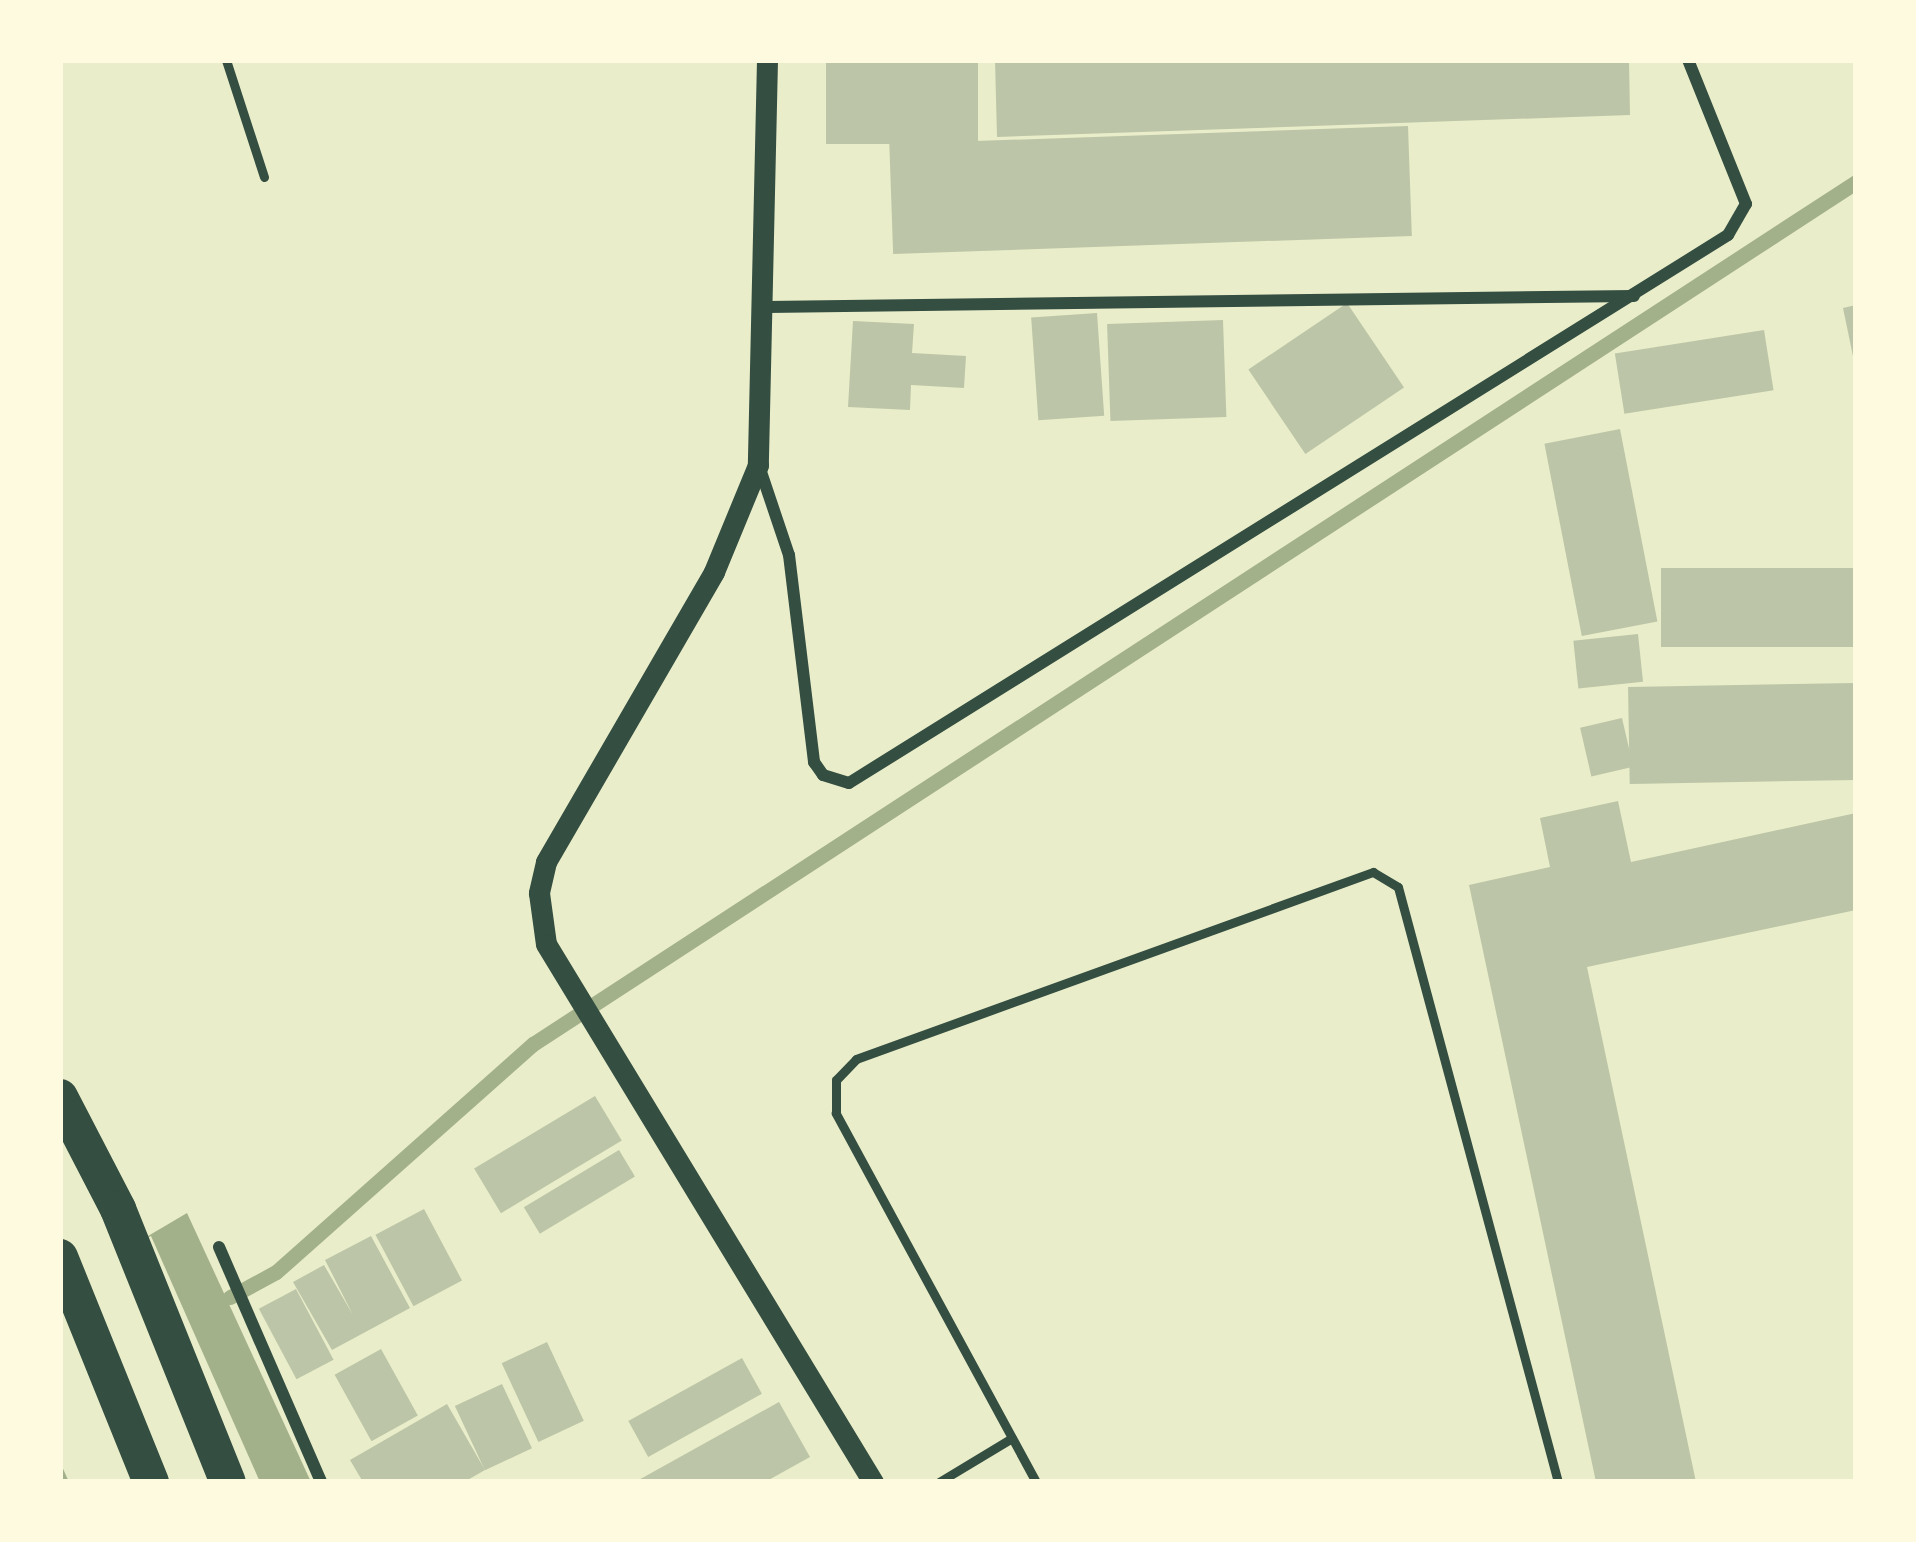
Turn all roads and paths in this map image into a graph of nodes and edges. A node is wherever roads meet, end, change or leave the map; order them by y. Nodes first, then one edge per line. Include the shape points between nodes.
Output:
1 (226, 60) edge
2 (767, 60) edge
3 (1688, 60) edge
4 (264, 177) dead end
5 (1635, 296) junction
6 (767, 307) junction
7 (758, 465) junction
8 (60, 1097) edge
9 (219, 1247) dead end
10 (60, 1257) edge
11 (1012, 1438) junction
12 (151, 1482) edge
13 (228, 1482) edge
14 (321, 1482) edge
15 (873, 1482) edge
16 (939, 1482) edge
17 (1036, 1482) edge
18 (1558, 1482) edge

1 - 4 lane
2 - 6 street
3 - 5 street via 1746,204 1728,236
5 - 6 street
5 - 7 street via 850,783 823,775 814,762 789,554
6 - 7 street
7 - 15 street via 714,572 546,862 539,893 546,944 612,1041
8 - 13 highway via 118,1210
9 - 14 street
10 - 12 highway
11 - 16 lane
11 - 17 lane
11 - 18 lane via 836,1113 836,1080 856,1059 1373,872 1398,887

